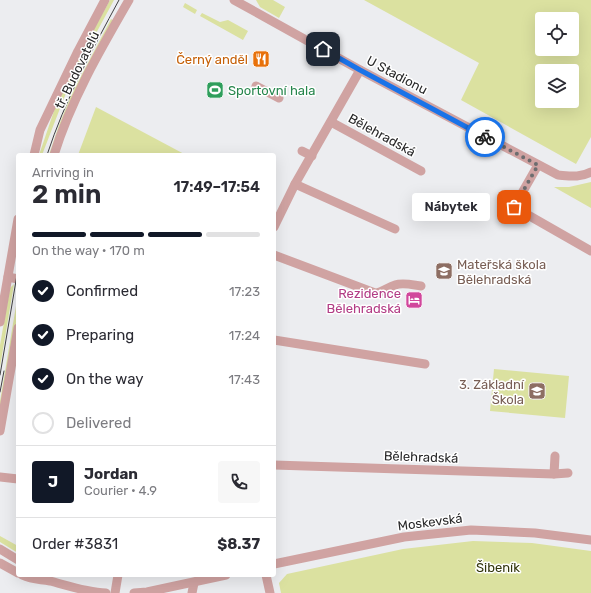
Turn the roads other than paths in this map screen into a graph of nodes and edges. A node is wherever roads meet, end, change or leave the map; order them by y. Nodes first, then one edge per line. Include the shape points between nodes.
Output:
1 (105, 0) edge
2 (129, 0) edge
3 (234, 0) edge
4 (247, 3) edge
5 (360, 70) junction
6 (256, 86) dead end
7 (279, 98) dead end
8 (331, 122) junction
9 (302, 151) dead end
10 (34, 153) edge
11 (55, 153) edge
12 (312, 156) junction
13 (538, 165) junction
14 (421, 171) dead end
15 (591, 172) edge
16 (295, 184) junction
17 (276, 223) edge
18 (395, 229) dead end
19 (16, 231) edge
20 (591, 251) edge
21 (276, 256) edge
22 (8, 277) junction
23 (16, 279) edge
24 (421, 286) dead end
25 (0, 322) edge
26 (16, 339) edge
27 (276, 340) edge
28 (425, 364) dead end
29 (0, 431) edge
30 (554, 456) dead end
31 (276, 465) edge
32 (568, 473) dead end
33 (554, 474) junction
34 (0, 477) edge
35 (16, 479) edge
36 (591, 540) edge
37 (0, 549) edge
38 (16, 559) edge
39 (0, 563) edge
40 (276, 564) edge
41 (16, 572) edge
42 (26, 577) edge
43 (118, 577) edge
44 (218, 577) edge
45 (266, 577) edge
46 (45, 578) edge
47 (194, 583) junction
48 (106, 593) edge
49 (115, 593) edge
50 (134, 593) edge
51 (192, 593) edge
52 (270, 593) edge

1 - 10 street, tř. Budovatelů via 40,130
2 - 11 street, tř. Budovatelů via 84,80
3 - 4 street, U Stadionu
4 - 5 street, U Stadionu
5 - 8 street, Bělehradská
5 - 13 street, U Stadionu
6 - 7 street
8 - 12 street, Bělehradská
8 - 14 street, Bělehradská
9 - 12 street
12 - 16 street, Bělehradská
13 - 15 street, U Stadionu via 558,175 585,176
13 - 20 street via 514,207
16 - 17 street, Bělehradská
16 - 18 street
19 - 22 street
21 - 24 street via 374,293 400,284
22 - 23 street
22 - 25 street
26 - 29 street
27 - 28 street
30 - 33 street
31 - 33 street, Bělehradská
32 - 33 street, Bělehradská
34 - 35 street
36 - 40 street, Moskevská via 535,533 471,530 404,537
37 - 38 street
39 - 41 street
42 - 46 street
43 - 49 street
44 - 47 street
45 - 52 street
46 - 48 street via 71,588
47 - 50 street
47 - 51 street

